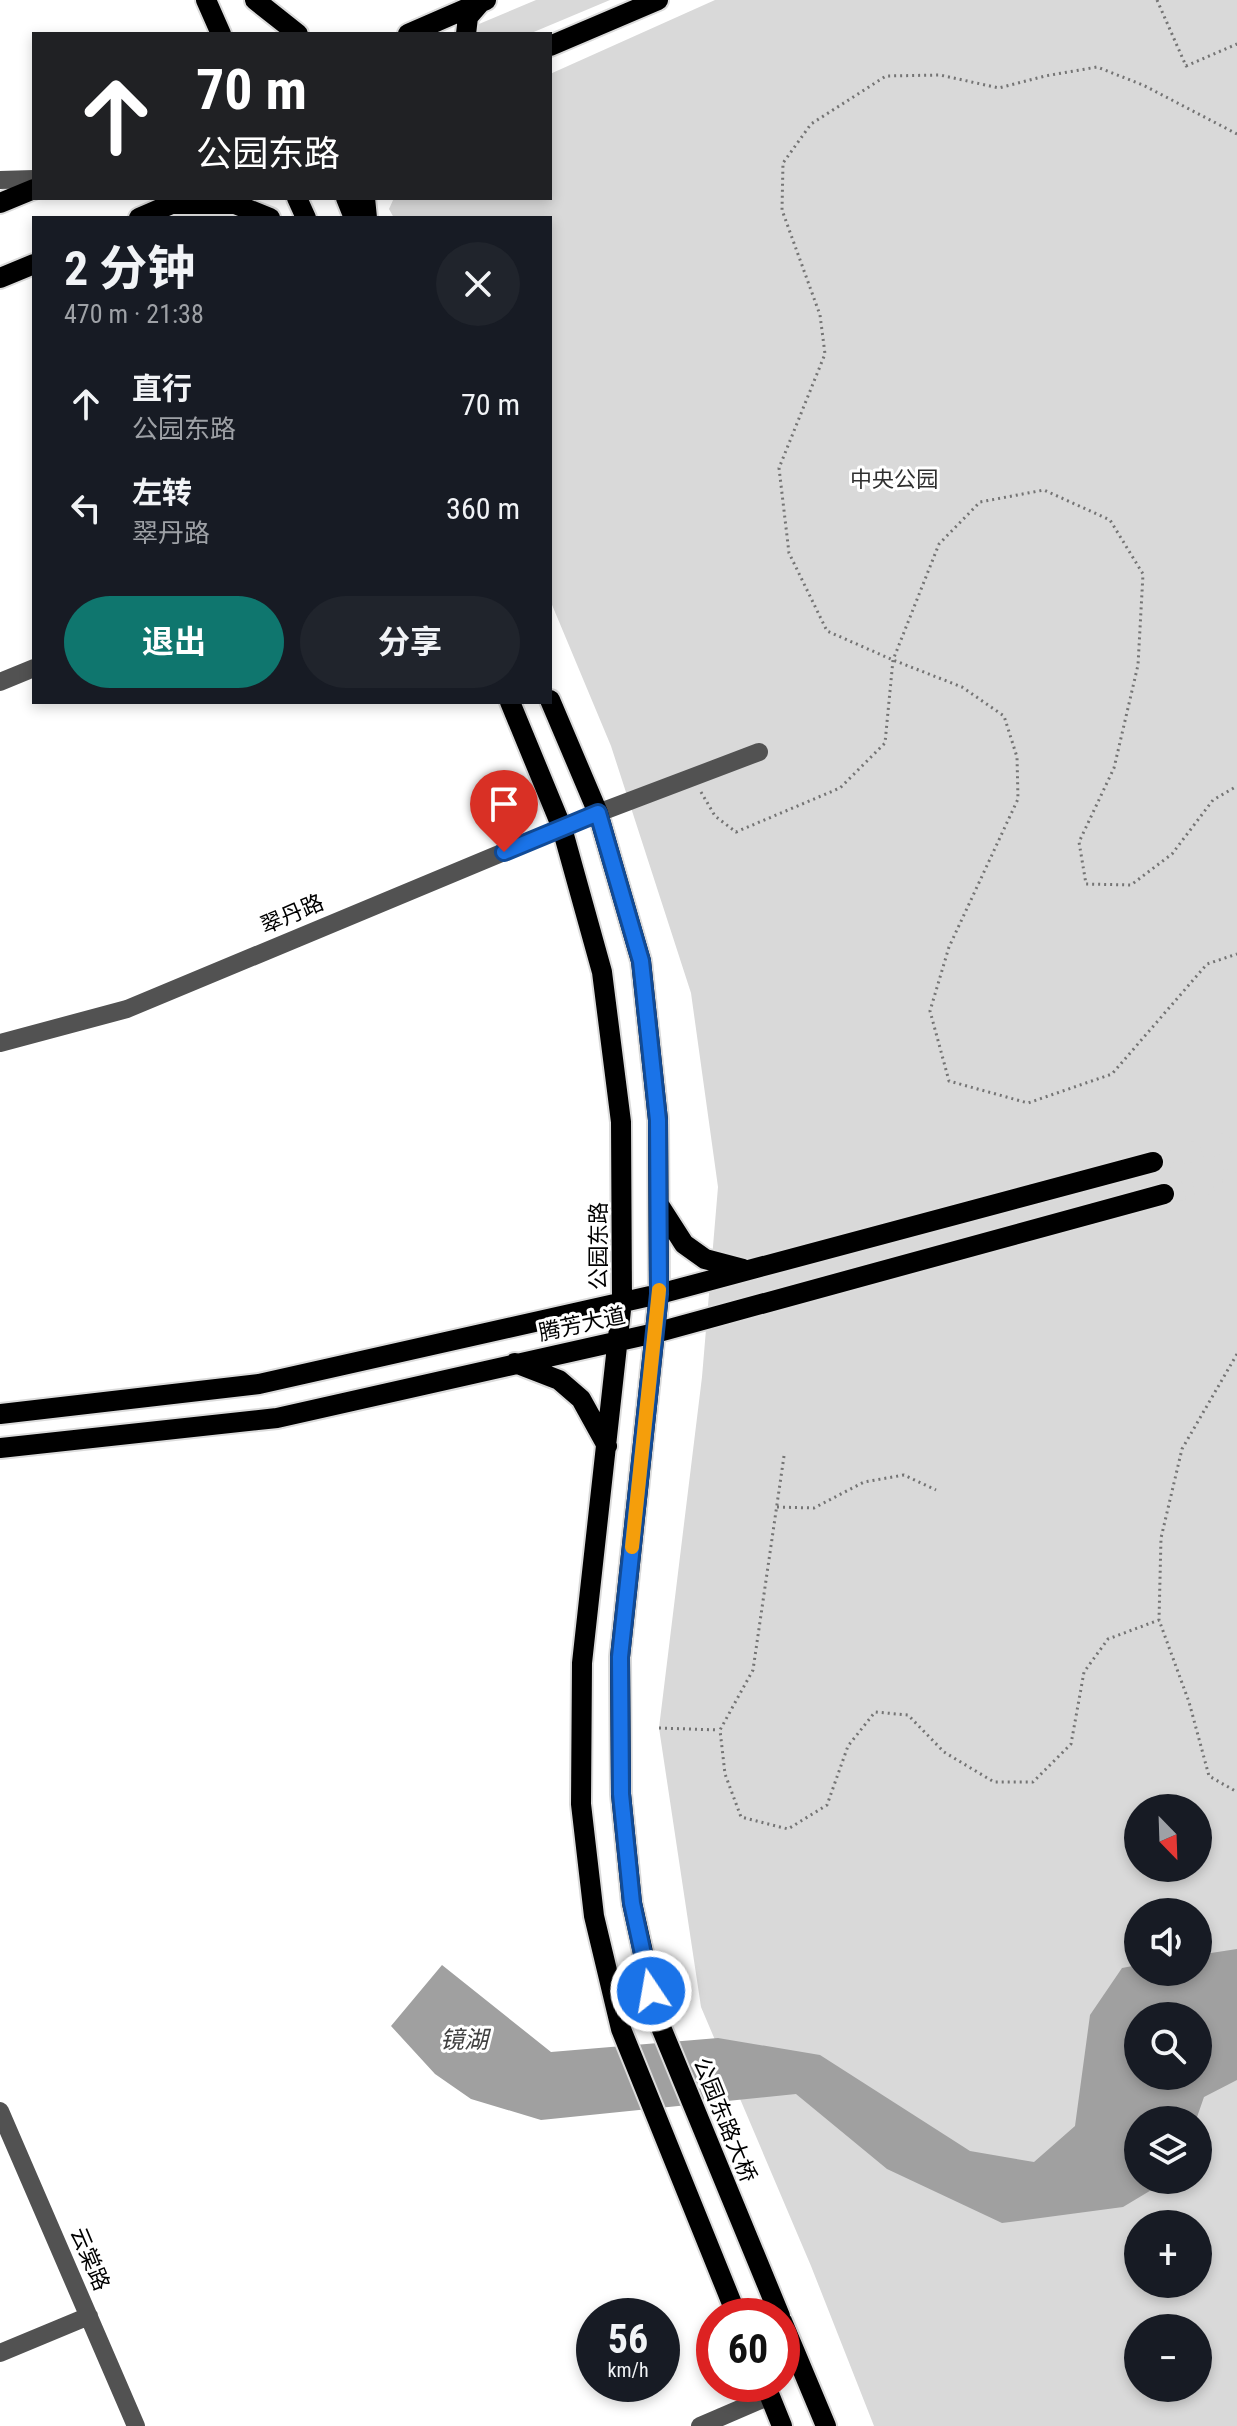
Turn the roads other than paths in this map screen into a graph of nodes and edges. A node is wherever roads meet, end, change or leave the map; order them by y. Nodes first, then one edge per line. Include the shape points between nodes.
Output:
1 (255, 0) edge
2 (658, 0) edge
3 (484, 1) edge
4 (269, 32) edge
5 (295, 32) edge
6 (413, 32) edge
7 (466, 32) edge
8 (552, 45) edge
9 (32, 179) edge
10 (0, 180) edge
11 (32, 190) edge
12 (177, 200) edge
13 (0, 203) edge
14 (143, 216) edge
15 (265, 216) edge
16 (32, 265) edge
17 (0, 278) edge
18 (32, 669) edge
19 (0, 682) edge
20 (511, 704) edge
21 (552, 704) edge
22 (759, 752) dead end
23 (598, 813) junction
24 (562, 828) junction
25 (0, 1043) edge
26 (1153, 1162) tunnel mouth
27 (1164, 1194) tunnel mouth
28 (659, 1205) junction
29 (747, 1270) junction
30 (659, 1294) junction
31 (622, 1301) junction
32 (655, 1333) junction
33 (619, 1340) junction
34 (515, 1363) junction
35 (0, 1402) edge
36 (10, 1413) edge
37 (607, 1446) junction
38 (5, 1451) edge
39 (0, 2111) edge
40 (730, 2298) edge
41 (773, 2298) edge
42 (89, 2316) junction
43 (0, 2353) edge
44 (800, 2364) edge
45 (745, 2402) edge
46 (773, 2402) edge
47 (136, 2426) edge
48 (700, 2426) edge
49 (782, 2426) edge
50 (826, 2426) edge

1 - 4 main road
1 - 5 main road
2 - 8 main road
3 - 6 main road
3 - 7 main road via 468,17
9 - 10 street
11 - 13 main road
12 - 14 main road
12 - 15 main road via 235,204
16 - 17 main road
18 - 19 street
20 - 24 main road, 公园东路
21 - 23 main road
22 - 23 street, 翠丹路
23 - 24 street, 翠丹路
23 - 28 main road via 641,961 658,1120
24 - 25 street, 翠丹路 via 127,1009
24 - 31 main road, 公园东路 via 602,972 621,1122
26 - 29 main road, 腾芳大道
27 - 32 main road, 腾芳大道
28 - 29 main road via 684,1244 705,1259
28 - 30 main road
29 - 30 main road, 腾芳大道
30 - 31 main road, 腾芳大道
30 - 32 main road
31 - 33 main road, 公园东路
31 - 36 main road, 腾芳大道 via 259,1384
32 - 33 main road, 腾芳大道
32 - 41 main road, 公园东路大桥 via 620,1657 621,1794 632,1903 658,2020
33 - 34 main road, 腾芳大道
33 - 37 main road, 公园东路
34 - 37 main road via 559,1380 581,1399
34 - 38 main road, 腾芳大道 via 277,1418
35 - 36 street
37 - 40 main road, 公园东路 via 582,1663 581,1804 594,1916 621,2029
39 - 42 street, 云棠路
42 - 43 street
42 - 47 street, 云棠路
44 - 50 main road, 公园东路大桥
45 - 48 street
46 - 49 main road

